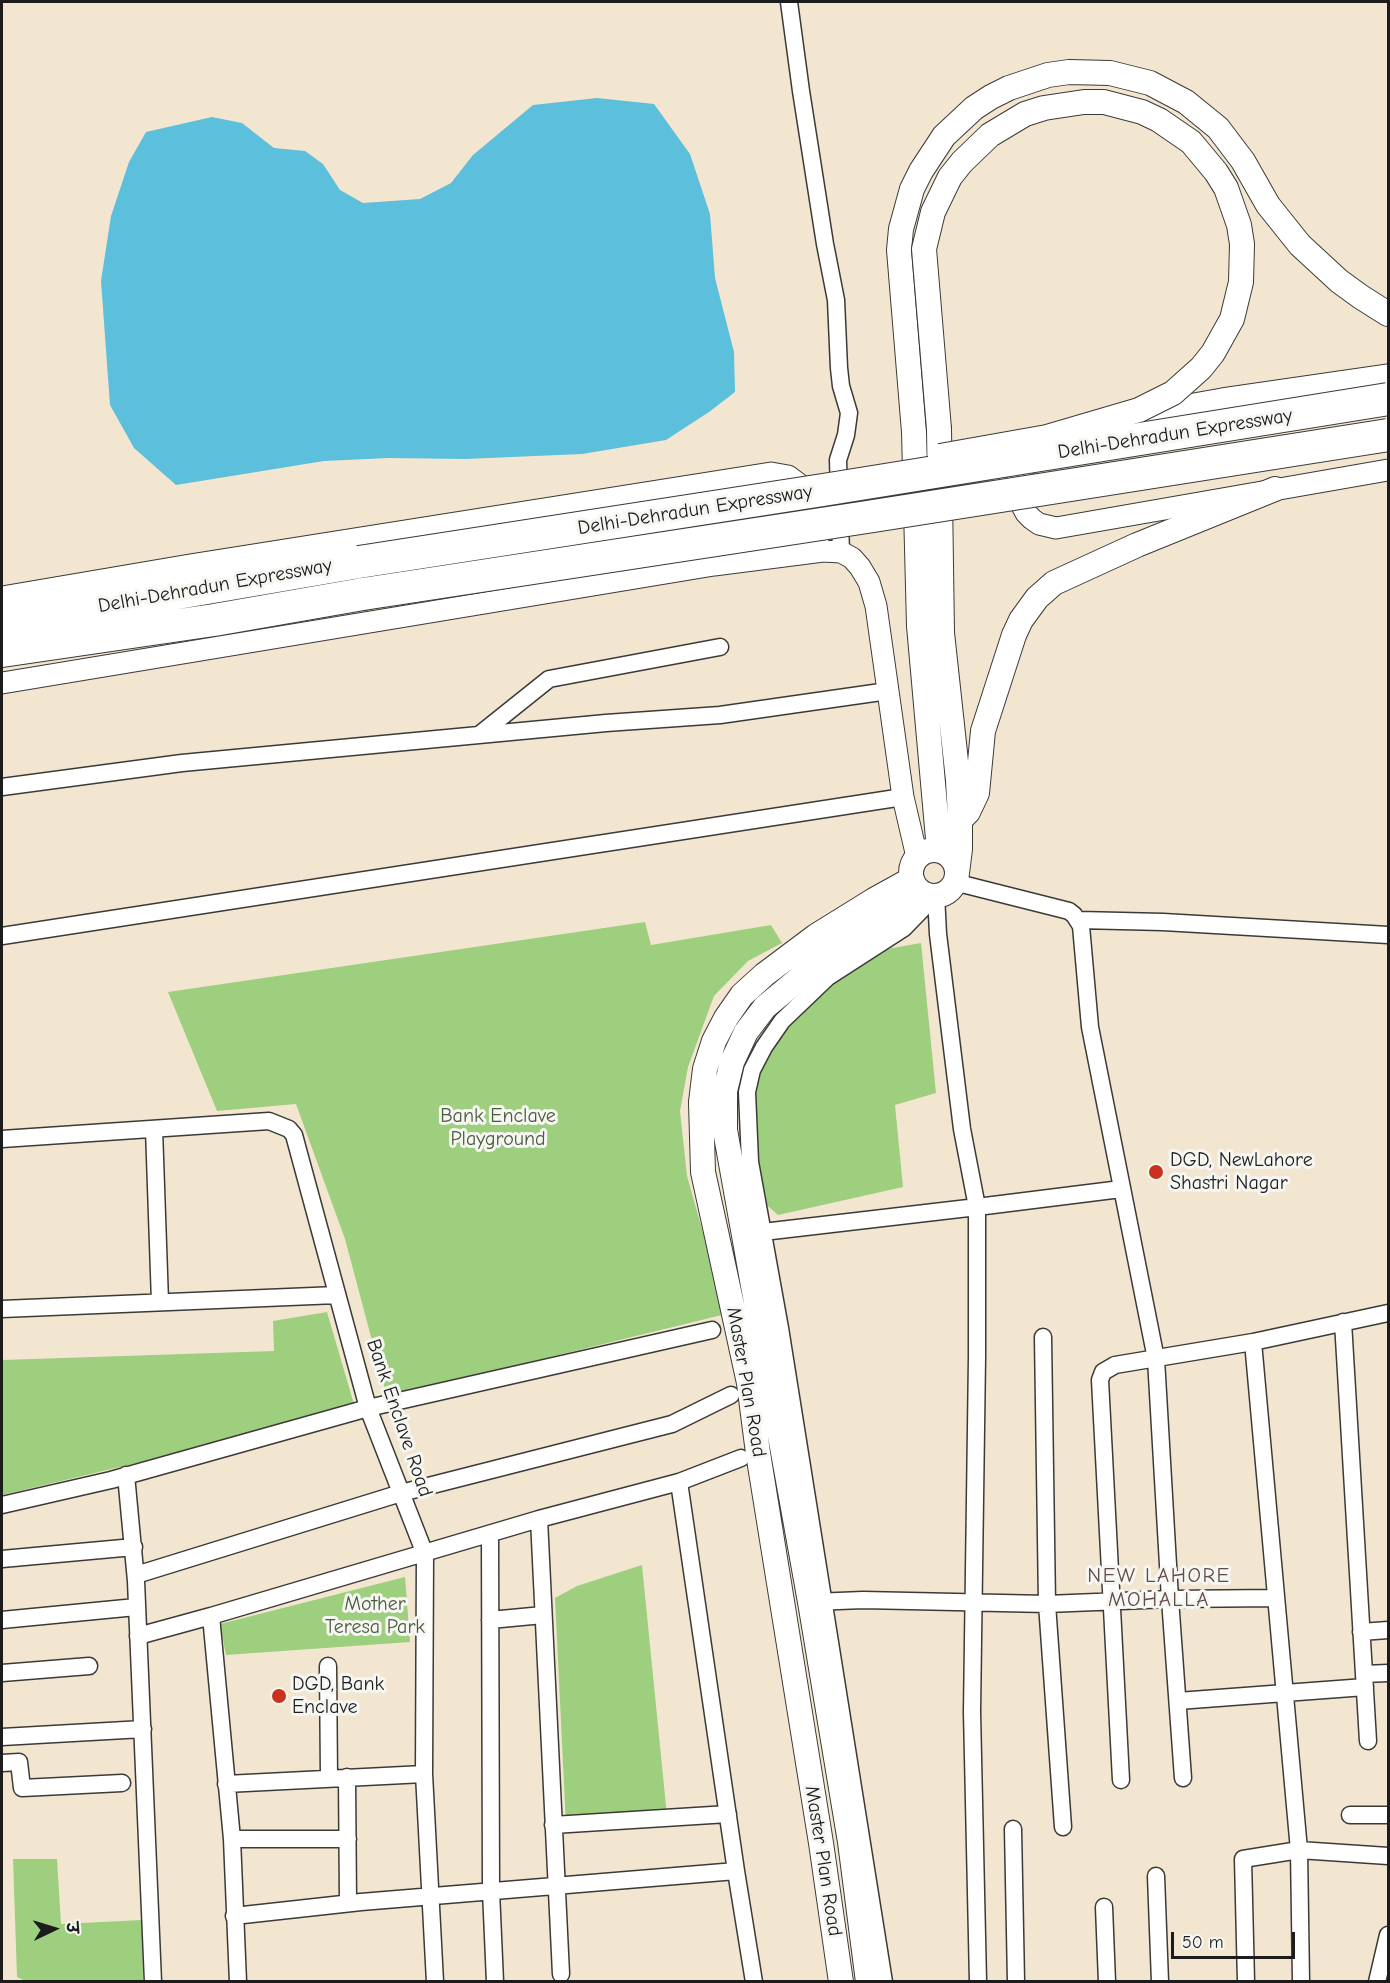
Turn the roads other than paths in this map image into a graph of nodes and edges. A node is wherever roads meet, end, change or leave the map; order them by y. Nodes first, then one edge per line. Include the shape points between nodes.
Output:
1 (789, 2) edge
2 (1389, 314) edge
3 (1389, 375) edge
4 (1389, 399) edge
5 (1389, 435) edge
6 (1389, 470) edge
7 (1275, 489) junction
8 (823, 490) junction
9 (832, 552) junction
10 (195, 577) junction
11 (122, 590) junction
12 (2, 597) edge
13 (2, 623) edge
14 (208, 636) junction
15 (174, 640) junction
16 (138, 646) junction
17 (720, 647) dead end
18 (2, 651) edge
19 (2, 683) edge
20 (888, 692) junction
21 (479, 735) junction
22 (2, 787) edge
23 (903, 797) junction
24 (960, 820) junction
25 (934, 876) junction
26 (1078, 921) junction
27 (1389, 935) edge
28 (2, 936) edge
29 (154, 1129) junction
30 (2, 1139) edge
31 (1121, 1189) junction
32 (977, 1208) junction
33 (763, 1232) junction
34 (763, 1285) junction
35 (336, 1295) junction
36 (160, 1302) junction
37 (2, 1309) edge
38 (1389, 1313) edge
39 (1342, 1322) junction
40 (712, 1330) dead end
41 (1043, 1337) dead end
42 (1253, 1342) junction
43 (1156, 1359) junction
44 (731, 1395) dead end
45 (369, 1408) junction
46 (741, 1458) dead end
47 (126, 1475) junction
48 (679, 1482) junction
49 (402, 1493) junction
50 (2, 1505) edge
51 (539, 1519) junction
52 (490, 1534) junction
53 (134, 1547) junction
54 (425, 1554) junction
55 (2, 1559) edge
56 (136, 1575) junction
57 (1276, 1598) junction
58 (1170, 1599) junction
59 (817, 1602) junction
60 (1111, 1602) junction
61 (974, 1603) junction
62 (1047, 1605) junction
63 (136, 1607) junction
64 (543, 1615) junction
65 (212, 1616) junction
66 (2, 1620) edge
67 (490, 1620) junction
68 (1389, 1630) edge
69 (1361, 1632) junction
70 (138, 1636) junction
71 (89, 1666) dead end
72 (328, 1666) dead end
73 (2, 1673) edge
74 (1389, 1673) edge
75 (1364, 1681) junction
76 (1284, 1693) junction
77 (1178, 1701) junction
78 (143, 1729) junction
79 (2, 1737) edge
80 (1368, 1742) dead end
81 (2, 1763) edge
82 (424, 1774) junction
83 (347, 1777) junction
84 (1184, 1778) dead end
85 (329, 1779) junction
86 (1121, 1780) dead end
87 (122, 1783) dead end
88 (226, 1784) junction
89 (728, 1814) junction
90 (1350, 1815) dead end
91 (1389, 1815) edge
92 (553, 1825) junction
93 (1063, 1827) dead end
94 (1013, 1829) dead end
95 (232, 1839) junction
96 (348, 1839) junction
97 (1299, 1850) junction
98 (1389, 1856) edge
99 (736, 1871) junction
100 (1156, 1876) dead end
101 (555, 1884) junction
102 (491, 1890) junction
103 (430, 1896) junction
104 (348, 1903) junction
105 (1104, 1907) dead end
106 (234, 1916) junction
107 (1389, 1935) edge
108 (561, 1974) dead end
109 (153, 1982) edge
110 (238, 1982) edge
111 (435, 1982) edge
112 (495, 1982) edge
113 (754, 1982) edge
114 (841, 1982) edge
115 (868, 1982) edge
116 (884, 1982) edge
117 (978, 1982) edge
118 (1016, 1982) edge
119 (1107, 1982) edge
120 (1160, 1982) edge
121 (1246, 1982) edge
122 (1301, 1982) edge
123 (1377, 1982) edge

1 - 9 street via 837,307 841,386 849,413 838,460
2 - 25 main road via 1339,281 1300,245 1268,205 1232,144 1210,121 1186,102 1150,83 1089,72 1048,75 991,97 944,136 912,189 899,250 914,432
3 - 7 street via 1102,420 1031,458 1021,472 1017,489 1026,513 1039,524 1056,528
4 - 8 highway, Delhi-Dehradun Expressway, bridge
5 - 14 highway, Delhi-Dehradun Expressway, bridge via 363,594
6 - 7 street
7 - 24 main road via 1054,583 1037,598 1014,635 983,731 977,793
8 - 10 highway, Delhi-Dehradun Expressway, bridge via 358,562
8 - 24 main road, bridge via 904,462 1047,437 1118,416 1156,402 1202,368 1223,337 1238,301 1243,263 1239,225 1230,197 1216,172 1191,142 1142,112 1104,102 1044,108 1025,114 990,135 950,177 933,212 924,249 939,429 942,633
9 - 10 street via 800,485 788,476 771,473
9 - 14 street
9 - 20 street via 852,558 869,582
10 - 11 highway, Delhi-Dehradun Expressway
10 - 11 street
11 - 12 street
11 - 13 highway, Delhi-Dehradun Expressway
14 - 15 street
14 - 16 highway, Delhi-Dehradun Expressway
15 - 16 street
15 - 16 street
16 - 18 highway, Delhi-Dehradun Expressway
16 - 19 street
17 - 21 street via 549,679
20 - 21 street via 720,716
20 - 23 street
21 - 22 street via 183,763
23 - 25 street
23 - 28 street
24 - 25 main road via 960,849
25 - 26 street via 1069,911
25 - 32 street via 962,1129
25 - 33 street via 904,928 828,977 782,1021 752,1070 747,1092 750,1162
25 - 34 main road via 765,1007 746,1032 732,1062 725,1091 724,1130
25 - 114 main road, Master Plan Road via 874,900 816,936 742,995 714,1041 701,1102 703,1172 751,1394
26 - 27 street
26 - 31 street via 1090,1027
29 - 30 street, Bank Enclave Road
29 - 35 street, Bank Enclave Road via 269,1121 289,1129 294,1135
29 - 36 street
31 - 32 street
31 - 43 street
32 - 33 street
32 - 61 street
33 - 34 street
34 - 59 main road
35 - 36 street
35 - 45 street, Bank Enclave Road
36 - 37 street
38 - 39 street
39 - 42 street
39 - 69 street
40 - 45 street
41 - 62 street
42 - 43 street
42 - 57 street
43 - 58 street
43 - 60 street via 1115,1365 1103,1372 1100,1380
44 - 49 street via 672,1424
45 - 47 street
45 - 49 street, Bank Enclave Road
46 - 48 street
47 - 50 street
47 - 53 street
48 - 51 street
48 - 89 street
49 - 54 street, Bank Enclave Road
49 - 56 street
51 - 52 street
51 - 64 street
52 - 54 street
52 - 67 street
53 - 55 street
53 - 56 street
54 - 65 street
54 - 82 street, Bank Enclave Road
56 - 63 street
57 - 58 street
57 - 76 street
58 - 60 street
58 - 77 street
59 - 61 street
59 - 115 main road
59 - 116 street
60 - 62 street
60 - 86 street
61 - 62 street
61 - 117 street via 972,1712
62 - 93 street
63 - 66 street
63 - 70 street
64 - 67 street
64 - 92 street
65 - 70 street
65 - 88 street
67 - 102 street
68 - 69 street
69 - 75 street
70 - 78 street
71 - 73 street
72 - 85 street
74 - 75 street
75 - 76 street
75 - 80 street
76 - 77 street
76 - 97 street
77 - 84 street
78 - 79 street
78 - 109 street
81 - 87 street via 19,1762 22,1788
82 - 83 street
82 - 103 street, Bank Enclave Road
83 - 85 street
83 - 96 street
85 - 88 street
88 - 95 street
89 - 92 street
89 - 99 street
90 - 91 street
92 - 101 street
94 - 118 street
95 - 96 street
95 - 106 street
96 - 104 street
97 - 98 street
97 - 121 street via 1243,1859
97 - 122 street
99 - 101 street
99 - 113 street
100 - 120 street
101 - 102 street
101 - 108 street
102 - 103 street
102 - 112 street
103 - 104 street
103 - 111 street, Bank Enclave Road
104 - 106 street
105 - 119 street
106 - 110 street
107 - 123 street

